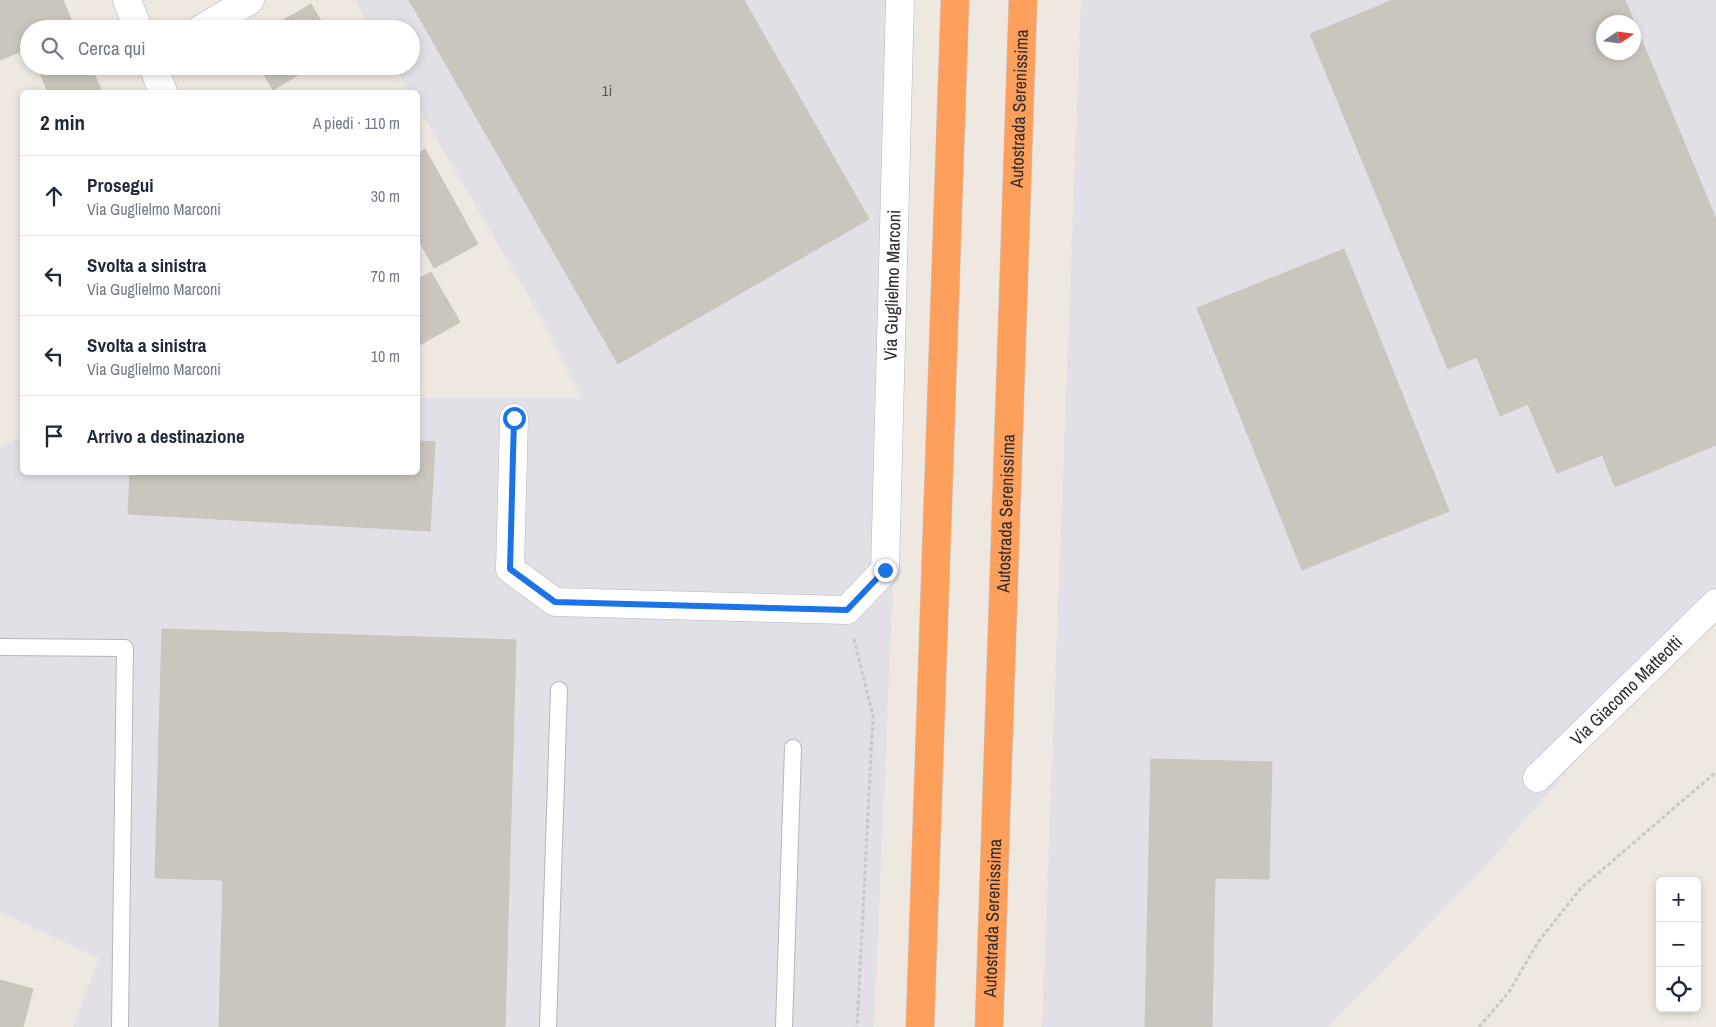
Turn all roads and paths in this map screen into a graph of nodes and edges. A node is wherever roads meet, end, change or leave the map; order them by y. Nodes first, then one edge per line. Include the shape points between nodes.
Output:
1 (127, 0) edge
2 (250, 0) edge
3 (900, 0) edge
4 (955, 0) edge
5 (1024, 0) edge
6 (135, 20) edge
7 (216, 20) edge
8 (156, 75) edge
9 (162, 90) edge
10 (514, 418) dead end
11 (1716, 603) edge
12 (847, 610) junction
13 (0, 647) edge
14 (559, 690) dead end
15 (793, 748) dead end
16 (1716, 772) edge
17 (1537, 778) dead end
18 (120, 1027) edge
19 (548, 1027) edge
20 (784, 1027) edge
21 (857, 1027) edge
22 (920, 1027) edge
23 (989, 1027) edge
24 (1480, 1027) edge

1 - 6 street
2 - 7 street
3 - 12 street, Via Guglielmo Marconi via 892,569
4 - 22 highway
5 - 23 highway, Autostrada Serenissima
8 - 9 street
10 - 12 street via 510,569 555,602
11 - 17 street, Via Giacomo Matteotti
12 - 21 path via 873,716
13 - 18 lane via 125,648
14 - 19 lane
15 - 20 lane
16 - 24 path via 1581,888 1538,942 1510,992

